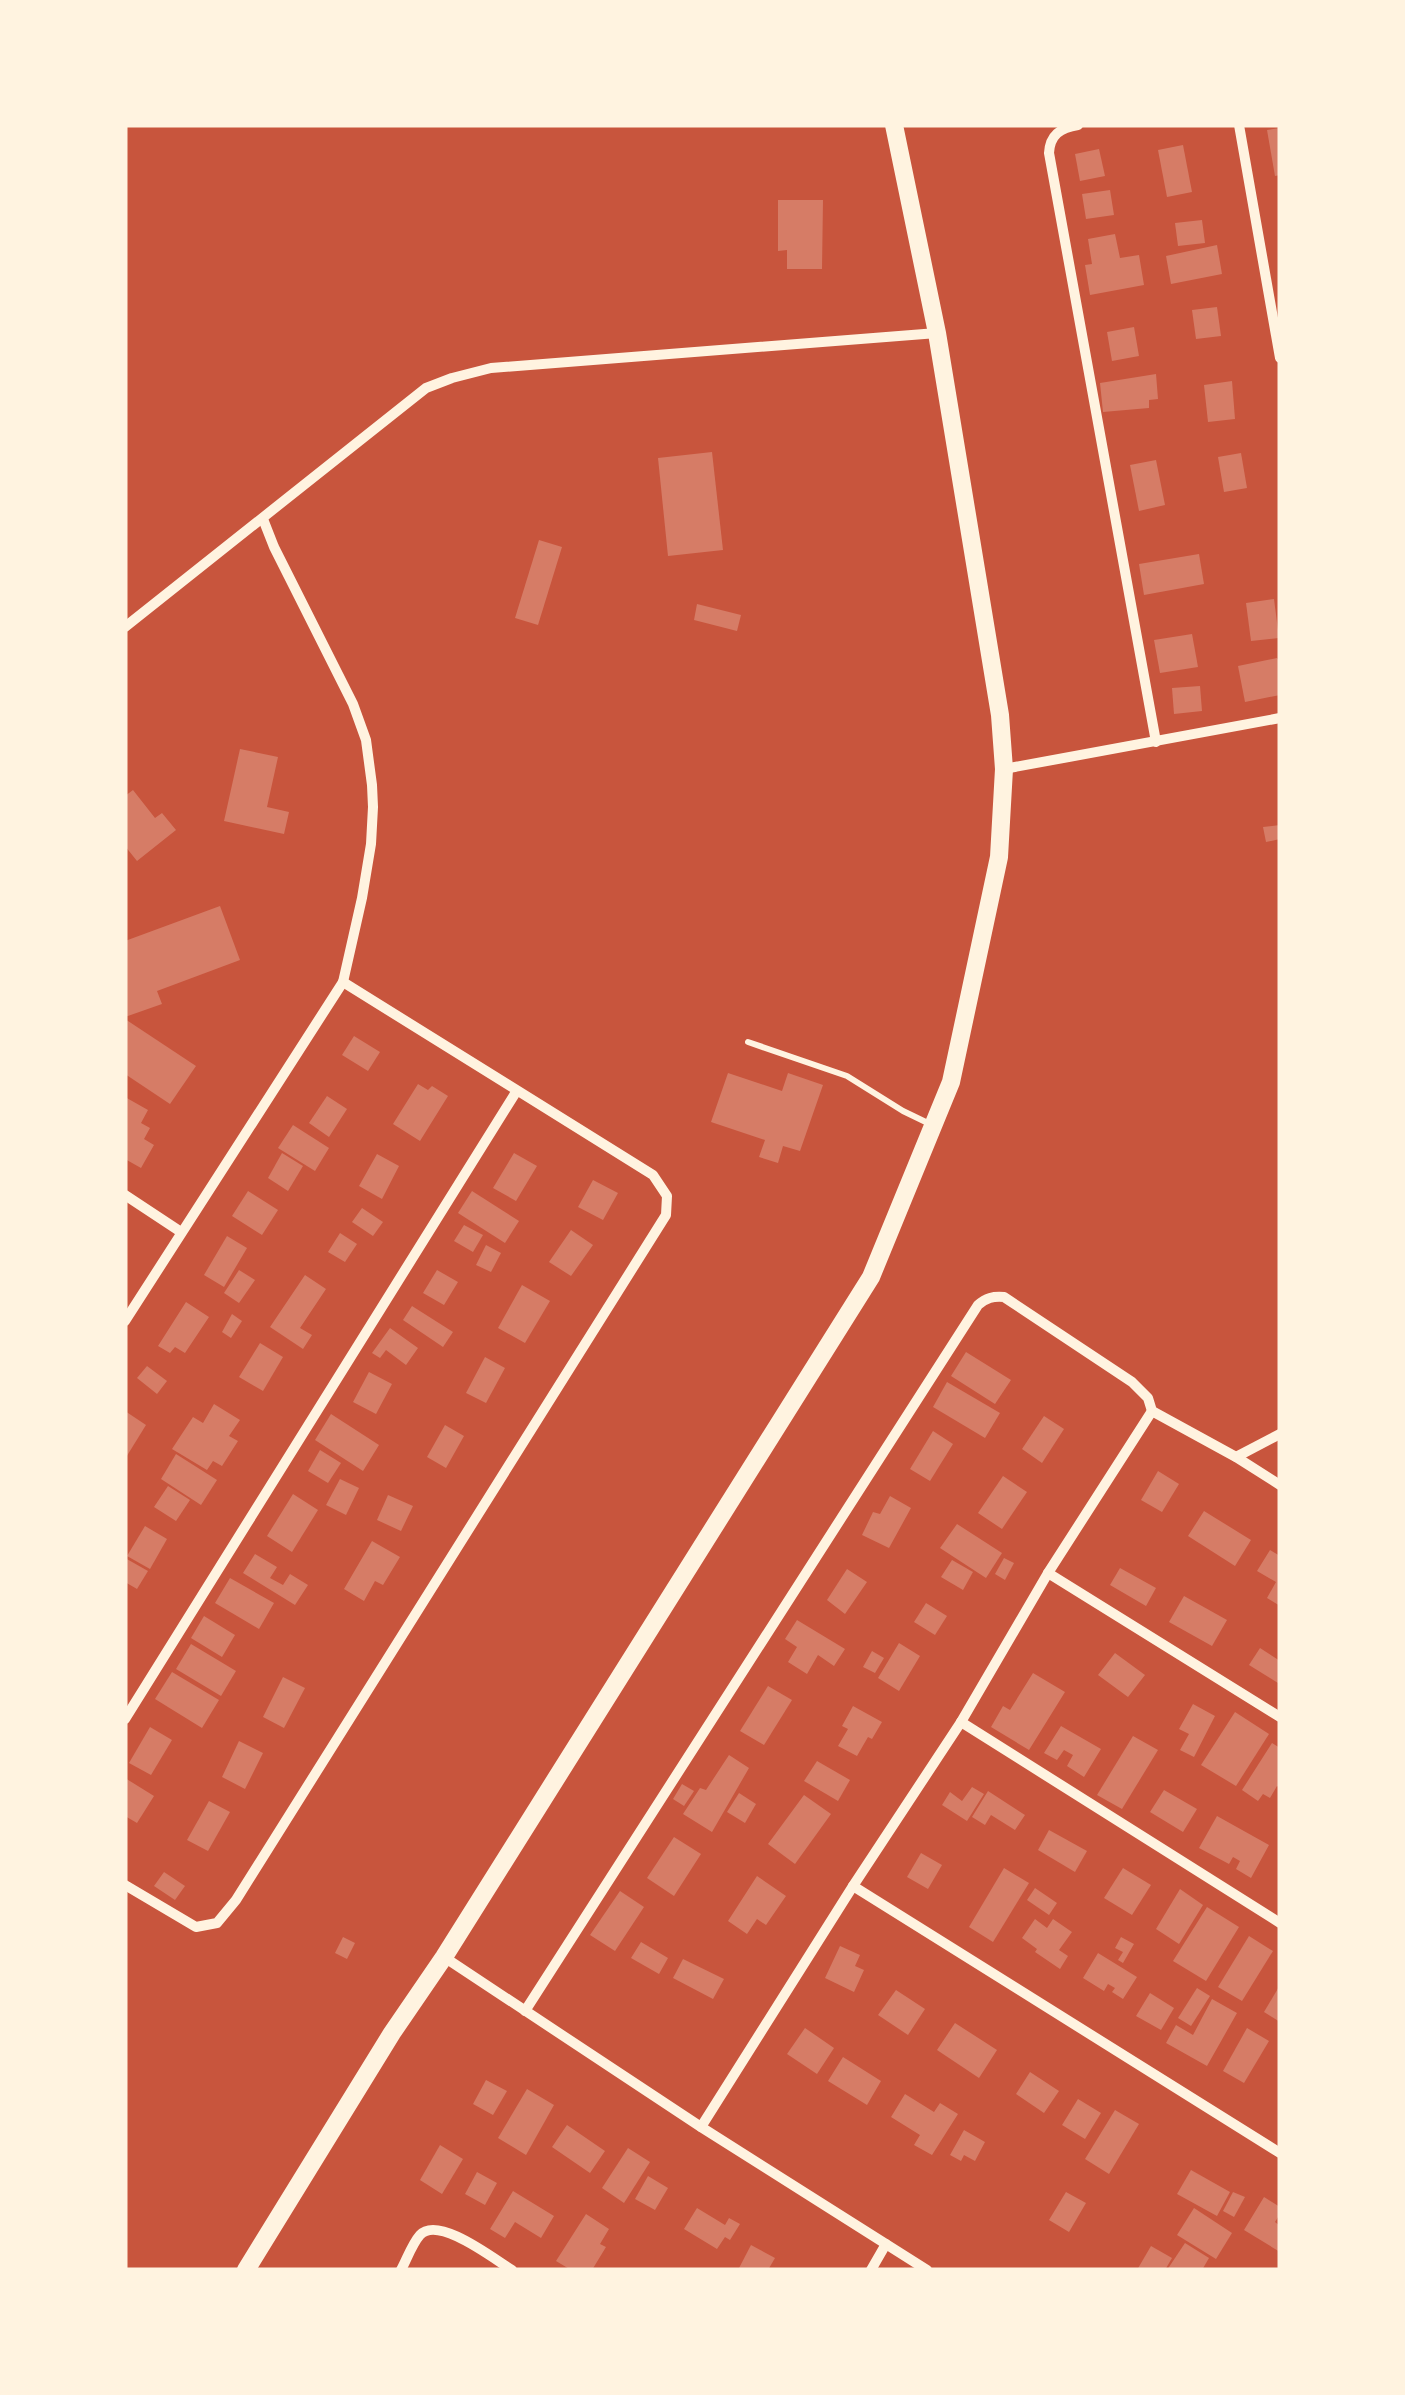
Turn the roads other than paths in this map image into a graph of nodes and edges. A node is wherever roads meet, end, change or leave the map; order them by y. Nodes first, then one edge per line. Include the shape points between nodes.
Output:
1 (894, 125) edge
2 (1078, 125) edge
3 (1238, 125) edge
4 (937, 334) junction
5 (1280, 358) edge
6 (264, 519) junction
7 (125, 627) edge
8 (1280, 718) edge
9 (1156, 742) junction
10 (1004, 769) junction
11 (342, 982) junction
12 (748, 1042) dead end
13 (516, 1092) junction
14 (933, 1125) junction
15 (125, 1195) edge
16 (182, 1232) junction
17 (125, 1321) edge
18 (1152, 1412) junction
19 (1280, 1434) edge
20 (1236, 1458) junction
21 (1280, 1485) edge
22 (1048, 1573) junction
23 (1280, 1716) edge
24 (125, 1719) edge
25 (961, 1722) junction
26 (125, 1884) edge
27 (854, 1886) junction
28 (1280, 1923) edge
29 (444, 1956) junction
30 (525, 2011) junction
31 (701, 2127) junction
32 (1280, 2153) edge
33 (886, 2244) junction
34 (246, 2270) edge
35 (401, 2270) edge
36 (512, 2270) edge
37 (870, 2270) edge
38 (928, 2270) edge

1 - 4 street
2 - 9 street via 1056,132 1050,154
3 - 5 street
4 - 6 street via 492,368 452,378 426,388
4 - 10 street
6 - 7 street
6 - 11 street via 366,740 371,844
8 - 9 street
9 - 10 street
10 - 14 street via 999,858 950,1082
11 - 13 street
11 - 16 street
12 - 14 lane via 847,1076
13 - 24 street
13 - 26 street via 653,1176 667,1196 666,1215 236,1900 217,1923 196,1926
14 - 29 street via 871,1277
15 - 16 street
16 - 17 street
18 - 20 street
18 - 22 street
18 - 30 street via 1132,1382 1004,1297 978,1305
19 - 20 street
20 - 21 street
22 - 23 street
22 - 25 street
25 - 27 street
25 - 28 street
27 - 31 street
27 - 32 street
29 - 30 street
29 - 34 street
30 - 31 street
31 - 33 street
33 - 37 street
33 - 38 street
35 - 36 street via 430,2229 454,2234

